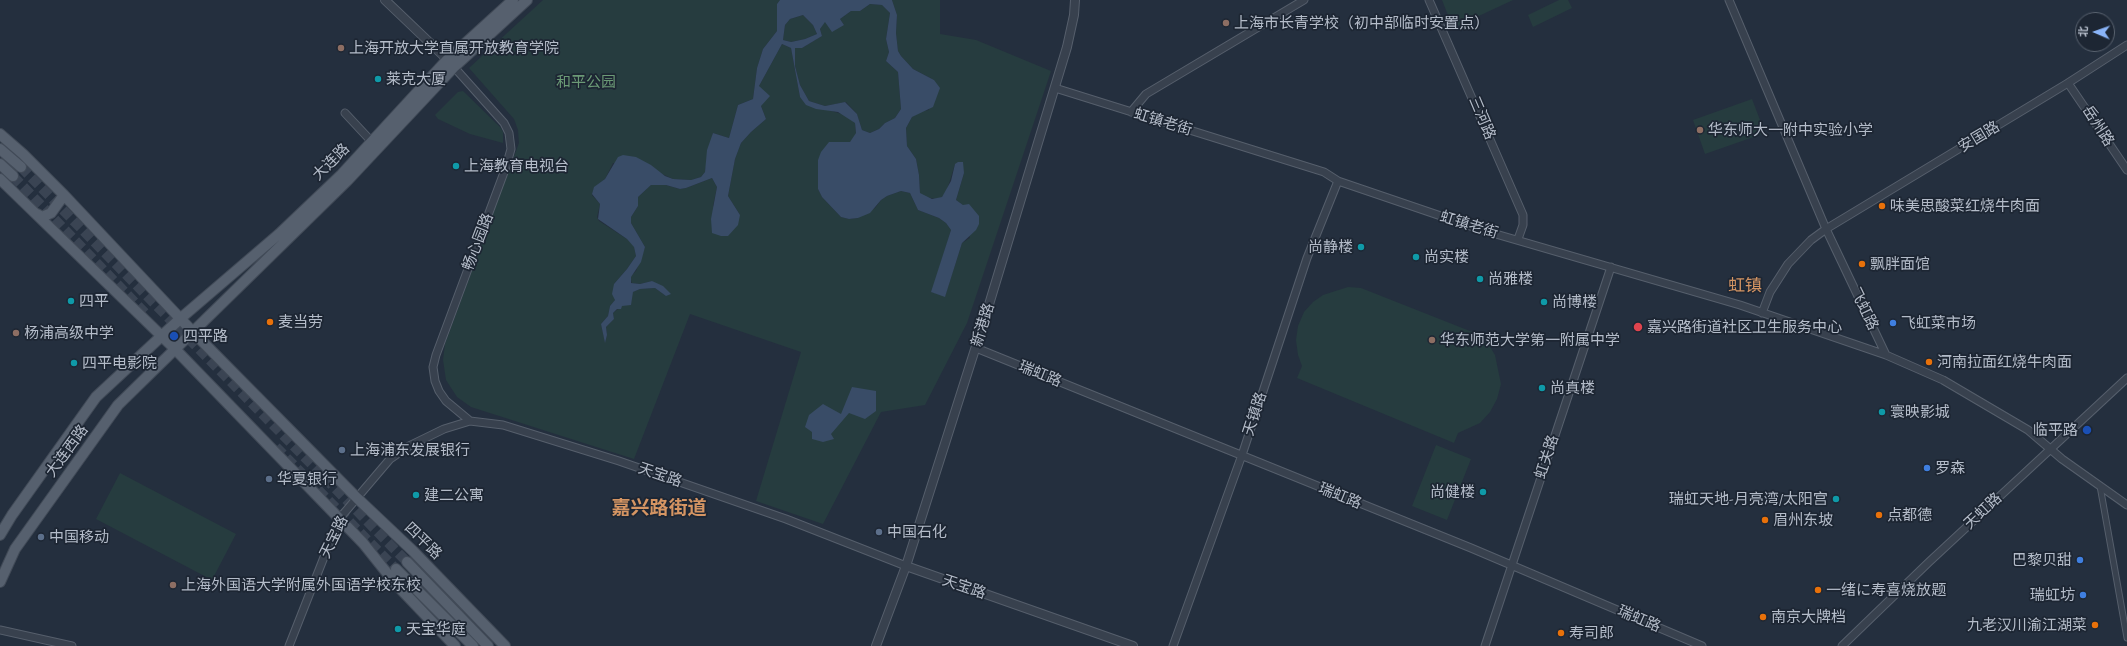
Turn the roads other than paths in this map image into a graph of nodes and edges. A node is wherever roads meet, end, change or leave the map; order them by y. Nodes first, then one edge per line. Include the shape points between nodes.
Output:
1 (386, 0) edge
2 (513, 0) edge
3 (527, 0) edge
4 (1075, 0) edge
5 (1304, 0) edge
6 (1429, 0) edge
7 (1729, 0) edge
8 (2127, 45) edge
9 (451, 63) junction
10 (2068, 83) junction
11 (1055, 88) junction
12 (1131, 112) junction
13 (345, 113) dead end
14 (0, 134) edge
15 (372, 142) junction
16 (0, 149) edge
17 (0, 164) edge
18 (21, 167) tunnel mouth
19 (2127, 170) edge
20 (13, 176) tunnel mouth
21 (0, 180) edge
22 (1338, 181) junction
23 (64, 195) junction
24 (37, 214) junction
25 (1828, 228) junction
26 (1518, 239) junction
27 (1611, 267) junction
28 (1762, 313) junction
29 (181, 318) junction
30 (192, 331) junction
31 (162, 337) junction
32 (976, 348) junction
33 (175, 349) junction
34 (1886, 355) junction
35 (2127, 378) edge
36 (470, 421) junction
37 (2051, 448) junction
38 (1242, 455) junction
39 (2100, 486) junction
40 (357, 498) junction
41 (2127, 505) edge
42 (339, 519) junction
43 (0, 535) edge
44 (407, 562) tunnel mouth
45 (1512, 565) junction
46 (906, 566) junction
47 (396, 569) tunnel mouth
48 (0, 582) edge
49 (0, 630) edge
50 (2127, 638) edge
51 (72, 646) edge
52 (289, 646) edge
53 (455, 646) edge
54 (473, 646) edge
55 (488, 646) edge
56 (505, 646) edge
57 (876, 646) edge
58 (1133, 646) edge
59 (1172, 646) edge
60 (1485, 646) edge
61 (1702, 646) edge
62 (1842, 646) edge

1 - 9 street
2 - 9 main road, 大连路
3 - 9 main road, 大连路
4 - 11 street, 新港路 via 1069,41
5 - 12 street via 1146,94
6 - 26 street, 三河路 via 1523,215 1523,225
7 - 25 street, 飞虹路
8 - 10 street, 安国路
9 - 15 main road, 大连路
9 - 30 main road, 大连路 via 347,181
9 - 36 street, 畅心园路 via 504,123 509,133 511,149 433,368 439,391 446,401
10 - 19 street, 岳州路
10 - 25 street, 安国路
11 - 12 street, 虹镇老街
11 - 32 street, 新港路
12 - 22 street, 虹镇老街 via 1324,172
13 - 15 street
14 - 23 main road, 四平路
15 - 29 main road, 大连路 via 279,234
16 - 18 main road
17 - 20 main road
21 - 24 main road
22 - 26 street, 虹镇老街 via 1482,230
22 - 38 street, 天镇路 via 1307,258
23 - 24 main road via 51,213 42,217
23 - 29 main road, 四平路
24 - 31 main road
25 - 28 street, 安国路 via 1788,264 1770,292
25 - 34 street, 飞虹路
26 - 27 street, 虹镇老街
27 - 28 street, 虹镇老街
27 - 45 street, 虹关路
28 - 34 street, 虹镇老街
29 - 30 main road, 四平路
29 - 31 main road, 大连路
30 - 33 main road, 大连路
30 - 40 main road, 四平路
31 - 33 main road
31 - 43 main road, 大连西路 via 96,398 12,514
32 - 38 street, 瑞虹路
32 - 46 street, 新港路
33 - 42 main road
33 - 48 main road, 大连西路 via 118,405 15,550
34 - 37 street via 1943,380 2028,430
35 - 37 street, 天虹路
36 - 40 street, 天宝路 via 444,429 409,446 390,459
36 - 46 street, 天宝路 via 504,425 619,461 786,519
37 - 39 street
37 - 62 street, 天虹路
38 - 45 street, 瑞虹路
38 - 59 street, 天镇路
39 - 41 street
39 - 50 street
40 - 42 street, 天宝路
40 - 56 main road, 四平路 via 413,551
42 - 52 street, 天宝路
42 - 53 main road
44 - 55 main road
45 - 60 street, 虹关路
45 - 61 street, 瑞虹路
46 - 57 street, 新港路
46 - 58 street, 天宝路
47 - 54 main road
49 - 51 street

